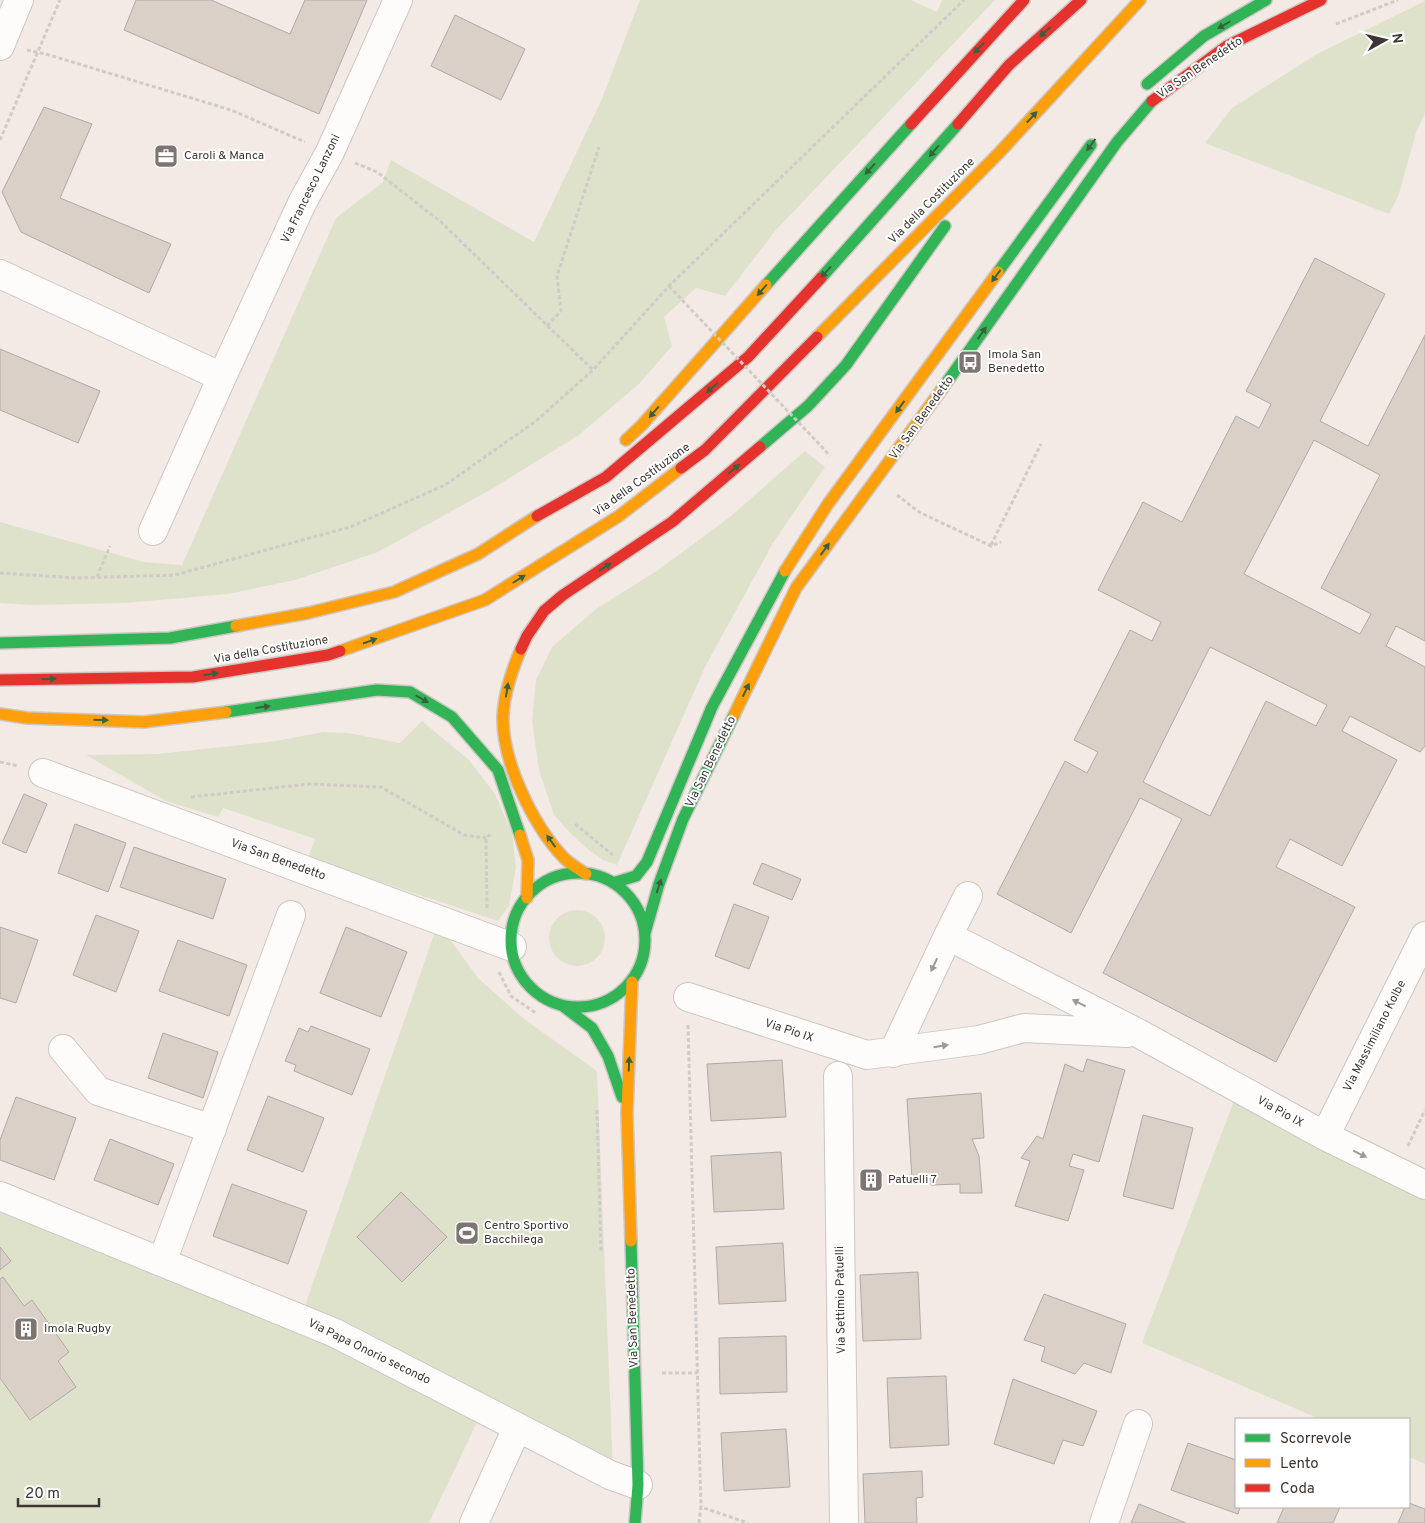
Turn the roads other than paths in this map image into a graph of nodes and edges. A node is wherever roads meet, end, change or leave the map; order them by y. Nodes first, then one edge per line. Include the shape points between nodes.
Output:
1 (19, 0) edge
2 (398, 0) edge
3 (1024, 0) edge
4 (1081, 0) edge
5 (1140, 0) edge
6 (1266, 0) edge
7 (1321, 0) edge
8 (0, 46) edge
9 (1137, 92) dead end
10 (1098, 135) dead end
11 (999, 153) junction
12 (0, 274) edge
13 (222, 377) junction
14 (620, 444) dead end
15 (584, 476) dead end
16 (540, 514) junction
17 (154, 532) dead end
18 (0, 643) edge
19 (0, 680) edge
20 (0, 714) edge
21 (43, 773) road end
22 (586, 874) junction
23 (613, 883) junction
24 (968, 896) dead end
25 (527, 898) junction
26 (291, 915) dead end
27 (645, 933) junction
28 (948, 936) junction
29 (1425, 936) edge
30 (512, 947) junction
31 (632, 982) junction
32 (688, 998) dead end
33 (563, 1006) junction
34 (1138, 1033) junction
35 (63, 1049) dead end
36 (893, 1053) junction
37 (838, 1076) dead end
38 (627, 1113) junction
39 (212, 1129) junction
40 (1325, 1136) junction
41 (1425, 1186) edge
42 (0, 1196) edge
43 (162, 1262) junction
44 (1138, 1424) dead end
45 (517, 1428) junction
46 (638, 1485) junction
47 (474, 1523) edge
48 (635, 1523) edge
49 (844, 1523) edge
50 (1104, 1523) edge

1 - 8 street
2 - 13 street, Via Francesco Lanzoni via 330,152 302,203
3 -> 14 main road via 642,426
4 -> 16 main road, Via della Costituzione via 1009,65 873,221 748,357 606,477
11 -> 5 main road, Via della Costituzione
6 -> 9 main road, Via San Benedetto via 1204,36
27 -> 7 main road, Via San Benedetto via 683,819 796,588 957,369 1117,142 1153,100 1227,46
10 -> 23 main road, Via San Benedetto via 828,504 774,587 712,706 647,862 636,876
19 -> 11 main road, Via della Costituzione via 194,676 328,655 485,600 619,516 705,450
22 -> 11 main road via 566,860 530,811 508,753 503,716 509,678 527,636 544,612 563,595 672,522 808,406 846,365
12 - 13 street
13 - 17 street, Via Francesco Lanzoni
15 - 16 main road
16 - 18 main road, Via della Costituzione via 478,554 394,592 308,613 170,638
20 -> 25 main road via 144,722 378,690 410,692 452,717 498,770 528,860
21 - 30 street, Via San Benedetto
22 - 23 main road, Via San Benedetto
22 - 25 main road, Via San Benedetto via 554,878
23 - 27 main road, Via San Benedetto via 629,896
24 - 28 street
25 - 30 main road, Via San Benedetto via 512,929
26 - 39 street
27 - 31 main road, Via San Benedetto via 645,950
34 -> 28 street, Via Pio IX
28 -> 36 street
29 - 40 street, Via Massimiliano Kolbe
30 - 33 main road, Via San Benedetto via 517,967 528,985 544,998
31 - 33 main road, Via San Benedetto via 601,1004 582,1008
38 -> 31 main road, Via San Benedetto
32 - 36 street, Via Pio IX via 866,1055
33 - 38 main road, Via San Benedetto via 592,1028 608,1056
36 -> 34 street, Via Pio IX via 979,1040 1024,1028
34 - 40 street, Via Pio IX
35 - 39 street via 98,1091
37 - 49 street, Via Settimio Patuelli
38 - 46 main road, Via San Benedetto
39 - 43 street
40 -> 41 street, Via Pio IX
42 - 43 street, Via Papa Onorio secondo
43 - 45 street, Via Papa Onorio secondo via 335,1333
44 - 50 street
45 - 46 street, Via Papa Onorio secondo via 610,1475
45 - 47 street
46 - 48 main road, Via San Benedetto

